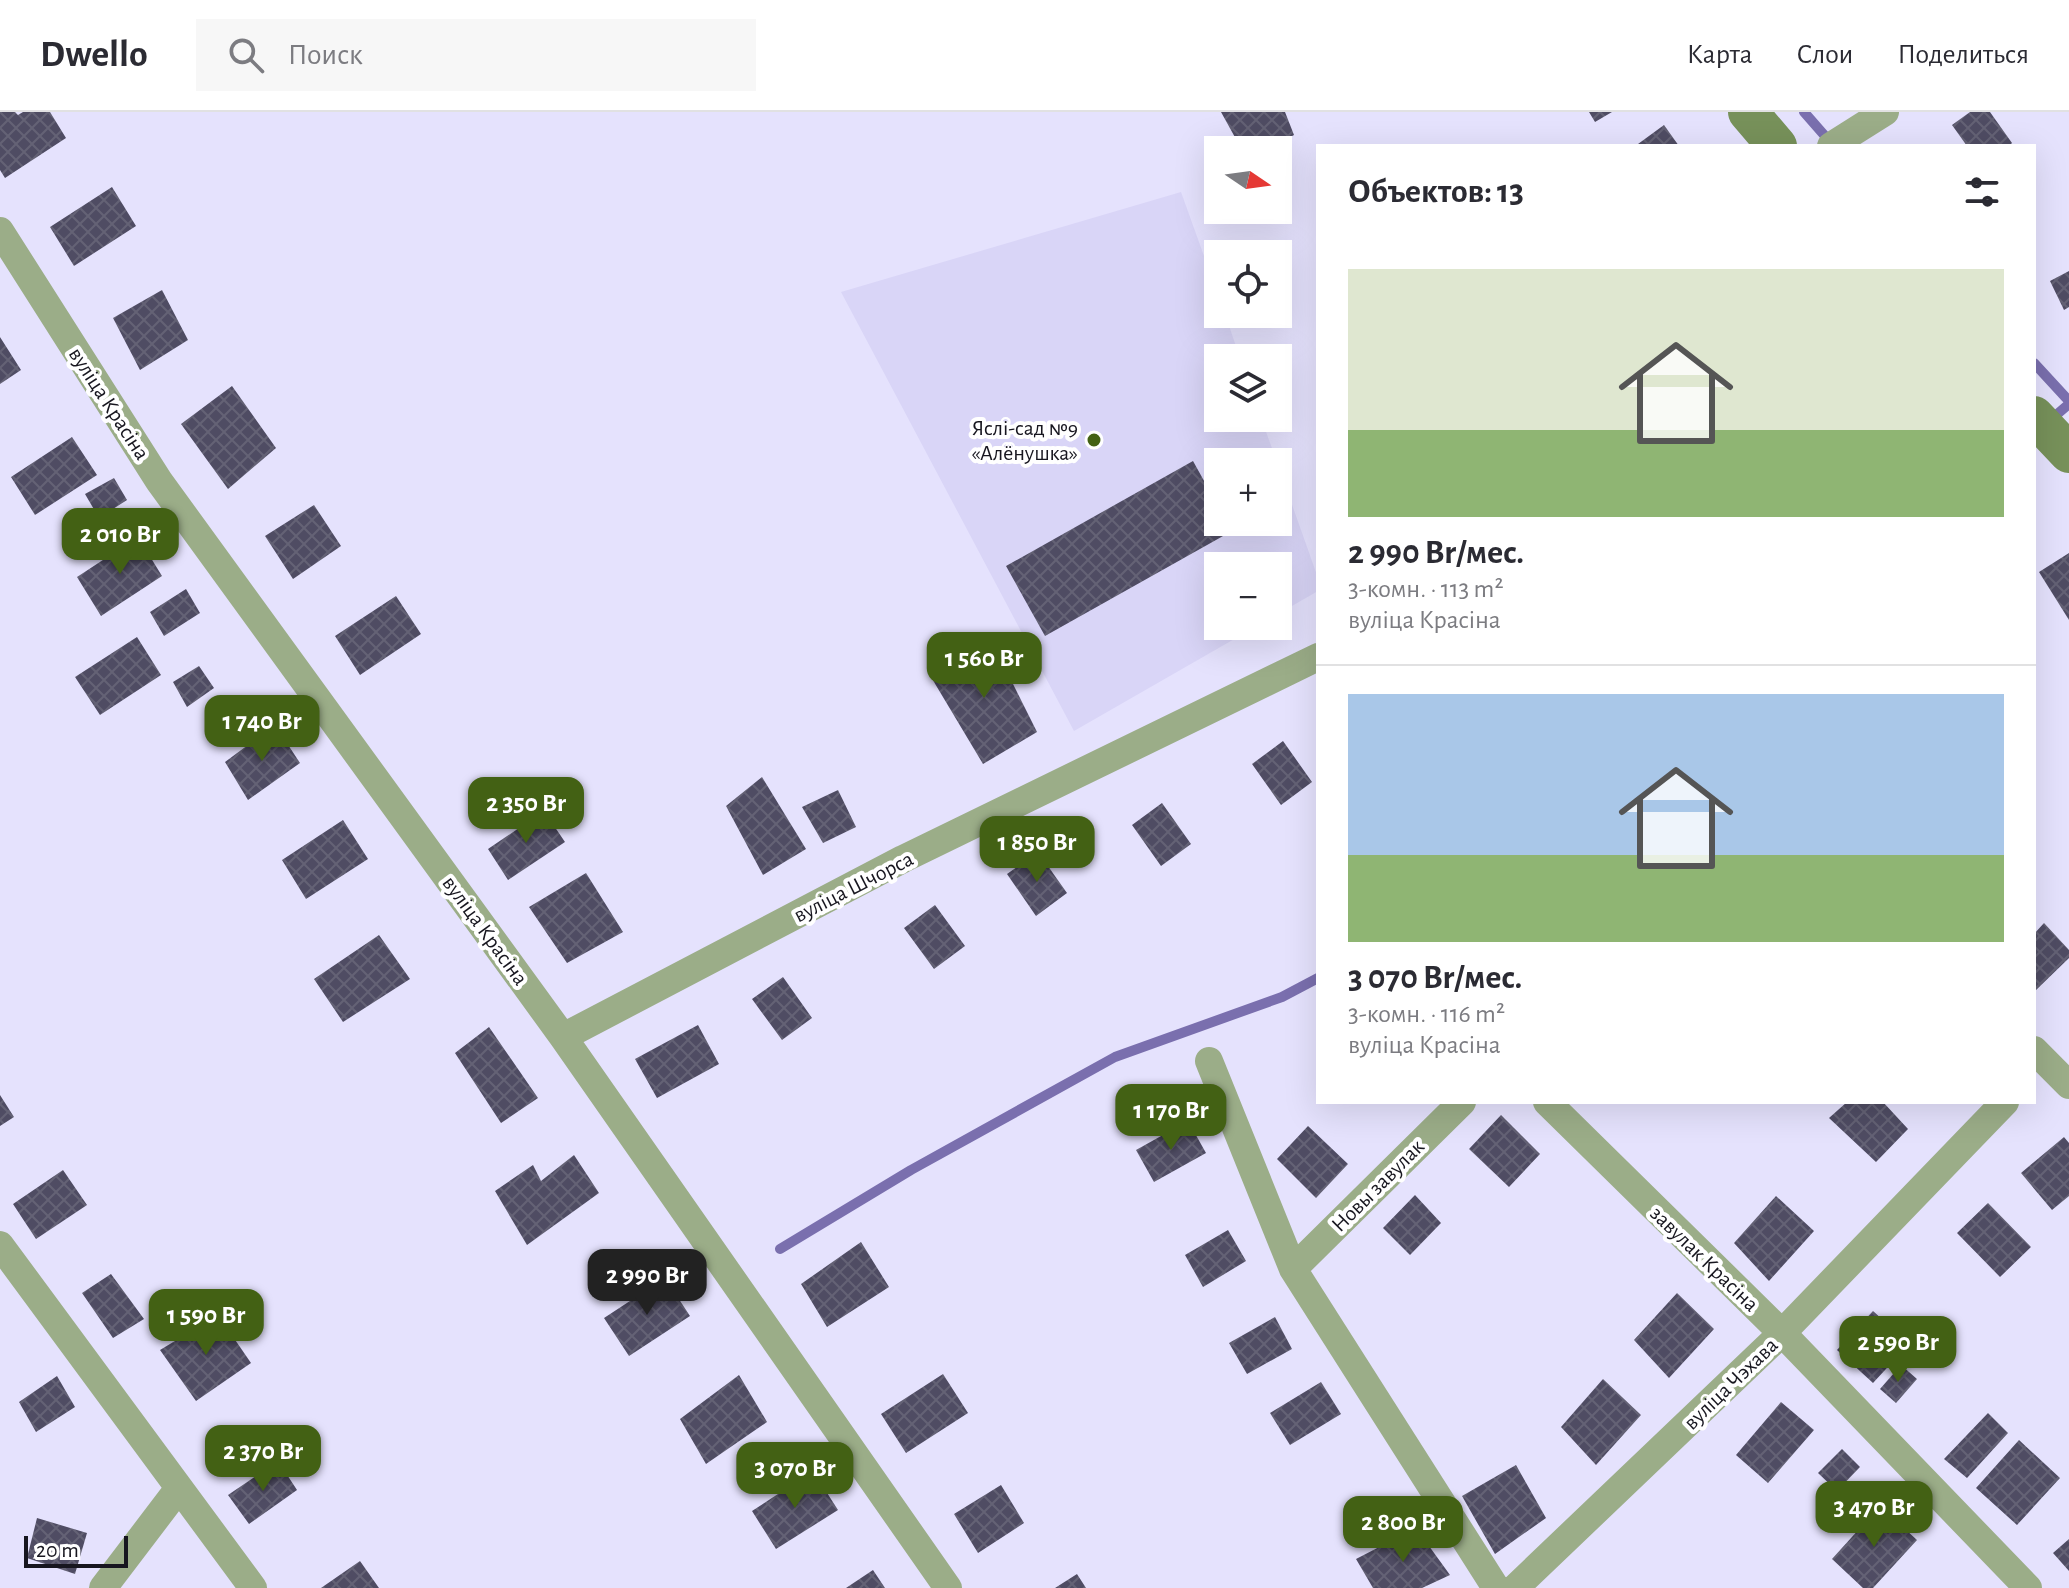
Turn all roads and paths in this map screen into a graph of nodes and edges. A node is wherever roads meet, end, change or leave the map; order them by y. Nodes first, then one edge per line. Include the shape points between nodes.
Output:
1 (1748, 112) edge
2 (1885, 112) edge
3 (1775, 144) edge
4 (1834, 144) edge
5 (0, 231) edge
6 (2036, 418) edge
7 (2069, 453) edge
8 (1316, 658) edge
9 (563, 1037) junction
10 (1209, 1061) dead end
11 (2038, 1061) edge
12 (2069, 1085) edge
13 (1460, 1104) edge
14 (1549, 1104) edge
15 (2003, 1104) edge
16 (0, 1245) edge
17 (1293, 1269) junction
18 (1782, 1333) junction
19 (179, 1488) junction
20 (103, 1588) edge
21 (253, 1588) edge
22 (948, 1588) edge
23 (1496, 1588) edge
24 (1515, 1588) edge
25 (2028, 1588) edge

1 - 3 street
2 - 4 street
5 - 9 street, вуліца Красіна via 159,481
6 - 7 street
8 - 9 street, вуліца Шчорса via 903,859
9 - 22 street, вуліца Красіна
10 - 17 street
11 - 12 street
13 - 17 street, Новы завулак
14 - 18 street, завулак Красіна
15 - 18 street, вуліца Чэхава
16 - 19 street
17 - 23 street
18 - 24 street, вуліца Чэхава
18 - 25 street, завулак Красіна
19 - 20 street
19 - 21 street

